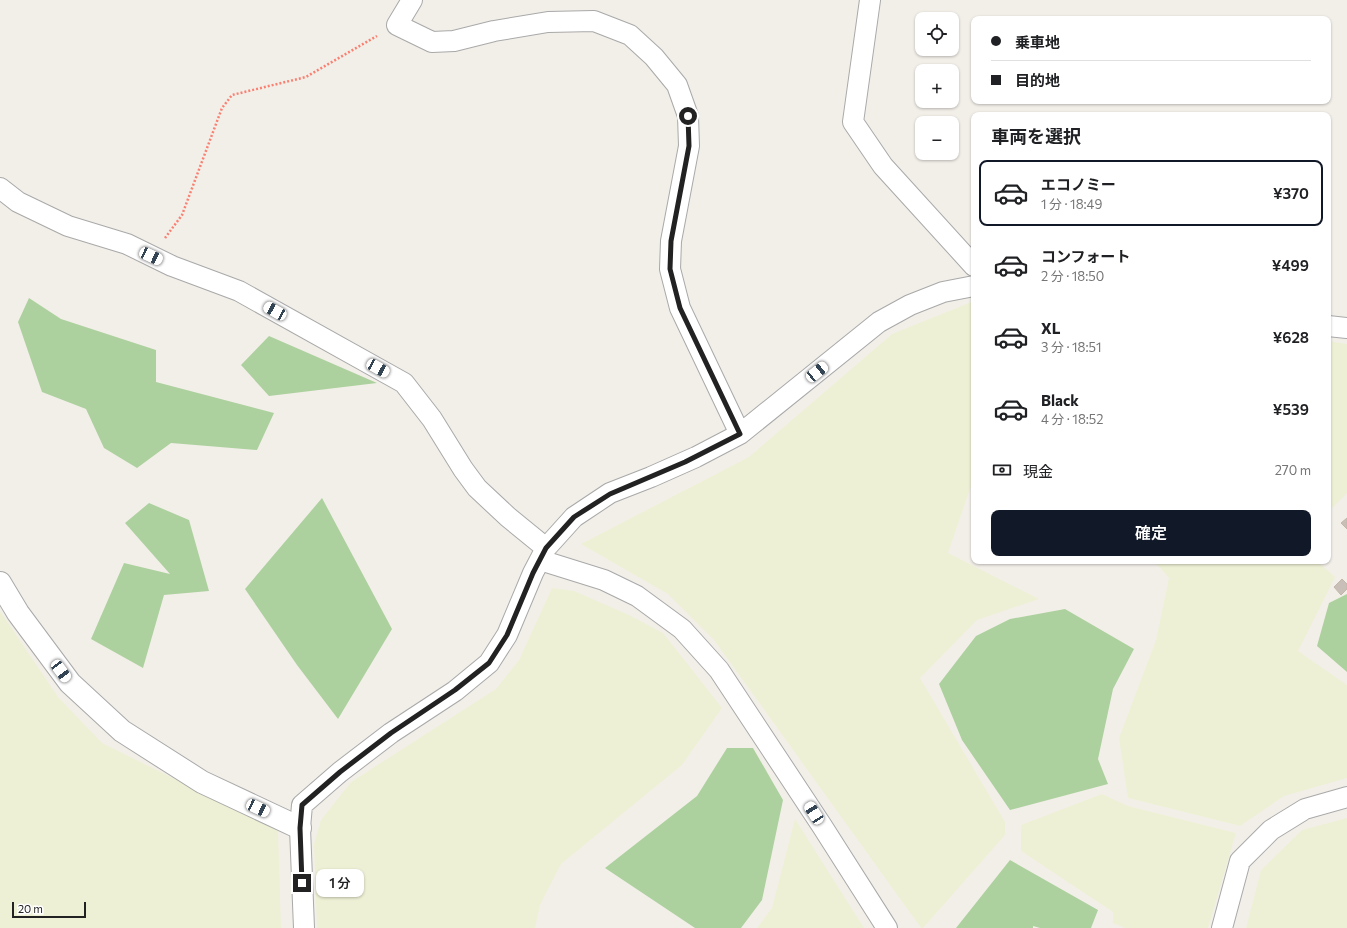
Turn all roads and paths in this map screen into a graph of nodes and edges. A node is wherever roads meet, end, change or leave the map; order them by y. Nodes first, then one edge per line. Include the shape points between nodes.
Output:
1 (412, 0) edge
2 (870, 0) edge
3 (397, 25) junction
4 (0, 188) edge
5 (151, 256) junction
6 (971, 263) edge
7 (971, 287) edge
8 (1331, 326) edge
9 (1347, 328) edge
10 (740, 434) junction
11 (543, 554) junction
12 (0, 583) edge
13 (1347, 797) edge
14 (300, 828) junction
15 (304, 928) edge
16 (887, 928) edge
17 (1222, 928) edge

1 - 3 street
2 - 6 street via 853,122 883,166
3 - 5 path via 306,77 232,95 222,108 182,215
3 - 10 street via 432,42 454,41 548,22 594,21 630,34 654,57 677,85 688,116 689,146 671,241 670,269 680,308
4 - 5 street via 18,202 68,226 127,244
5 - 11 street via 239,291 404,383 432,419 462,469 477,488
7 - 10 street via 943,292 879,322
8 - 9 street
10 - 11 street via 610,494 574,517
11 - 14 street via 507,635 489,663 455,690 391,733 302,805
11 - 16 street via 637,596 682,629 719,670
12 - 14 street via 18,613 70,683 122,731 202,782
13 - 17 street via 1305,809 1271,830 1240,861
14 - 15 street

